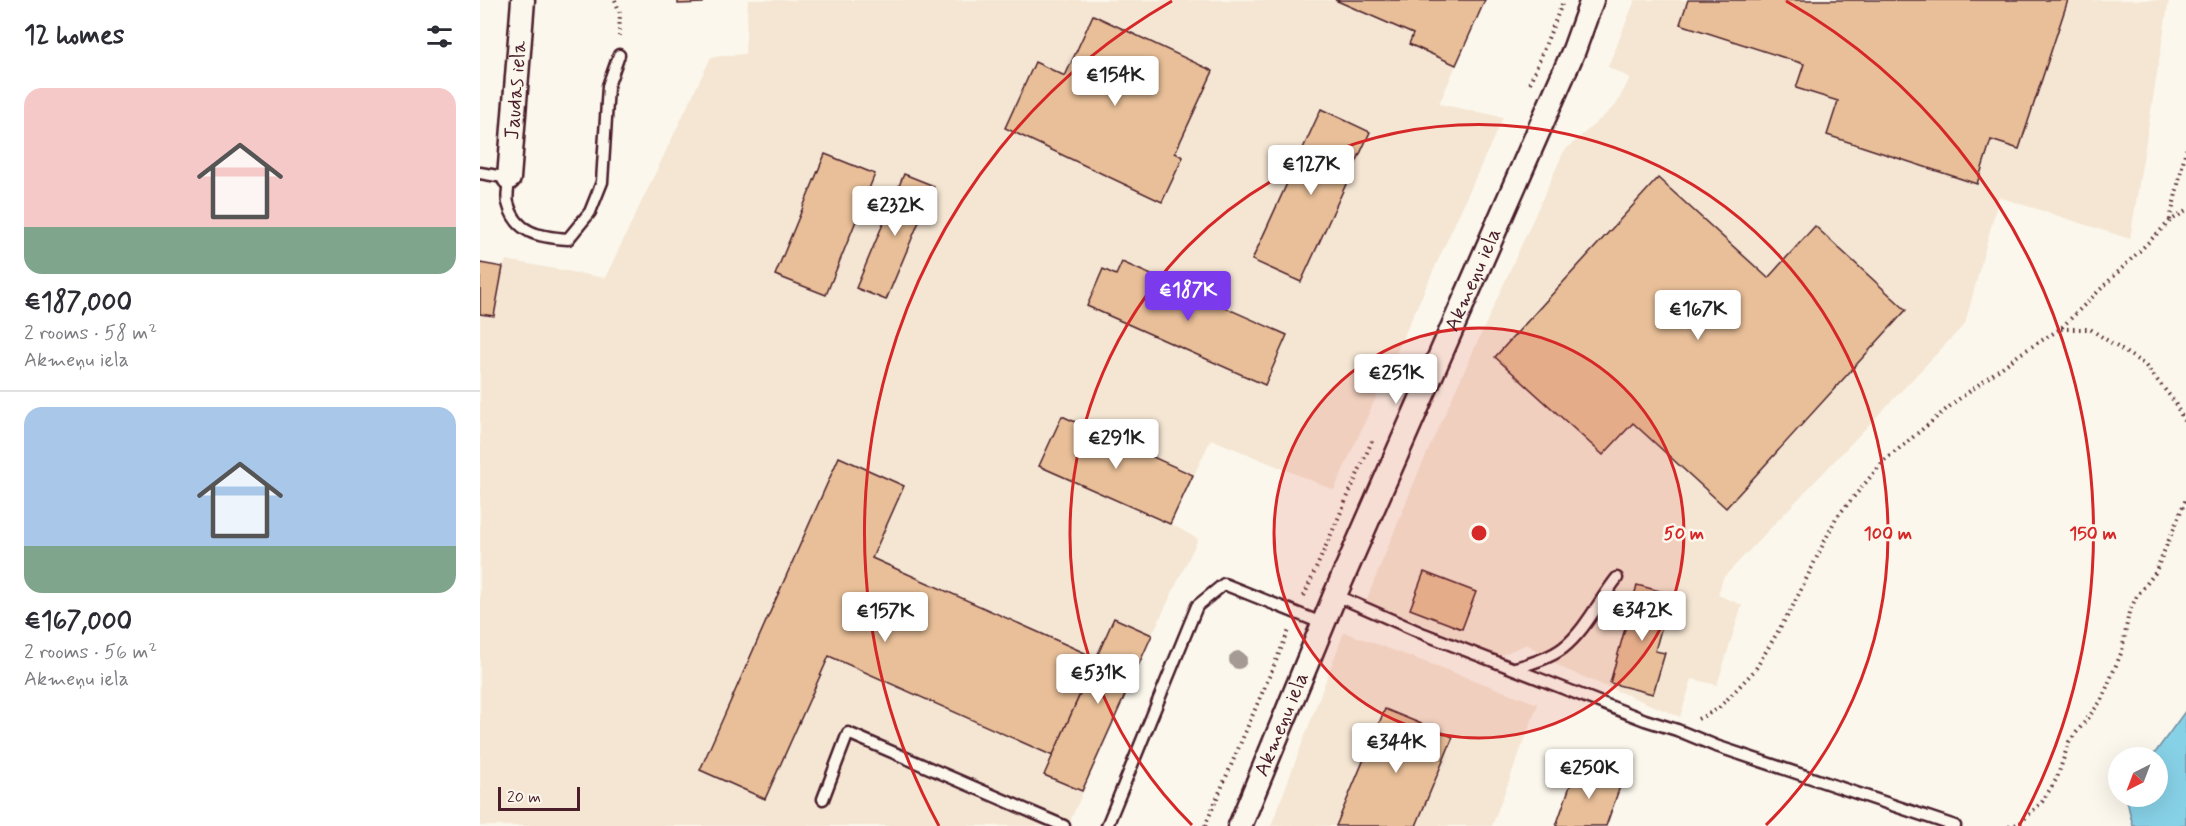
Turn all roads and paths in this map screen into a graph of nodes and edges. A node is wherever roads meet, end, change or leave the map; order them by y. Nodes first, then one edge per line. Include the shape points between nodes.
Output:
1 (523, 0) edge
2 (615, 0) edge
3 (1592, 0) edge
4 (619, 55) joint
5 (2186, 149) edge
6 (480, 173) edge
7 (509, 178) junction
8 (2186, 211) edge
9 (2170, 221) junction
10 (2060, 329) junction
11 (2186, 425) edge
12 (2186, 499) edge
13 (1617, 578) dead end
14 (1335, 595) junction
15 (1323, 624) junction
16 (1515, 668) junction
17 (1677, 730) junction
18 (823, 799) dead end
19 (1064, 826) edge
20 (1107, 826) edge
21 (1240, 826) edge
22 (1955, 826) edge
23 (2009, 826) edge

1 - 7 street, Jaudas iela
2 - 4 path via 620,13
3 - 14 street, Akmeņu iela via 1574,50
4 - 7 lane via 608,86 602,182 590,213 568,239 542,237 520,227 508,202
5 - 9 path
6 - 7 lane
8 - 9 path
9 - 10 path
10 - 11 path via 2090,329 2145,365 2174,401
10 - 17 path via 1955,402 1883,462 1836,518 1792,608 1755,670 1719,709
12 - 23 path via 2155,573 2129,612 2122,651 2101,701 2069,742 2057,778 2042,802 2019,824
13 - 16 lane via 1562,649
14 - 15 street, Akmeņu iela
14 - 16 lane
15 - 20 lane via 1224,584 1197,606
15 - 21 street, Akmeņu iela
16 - 17 lane
17 - 22 lane
18 - 19 lane via 848,733

